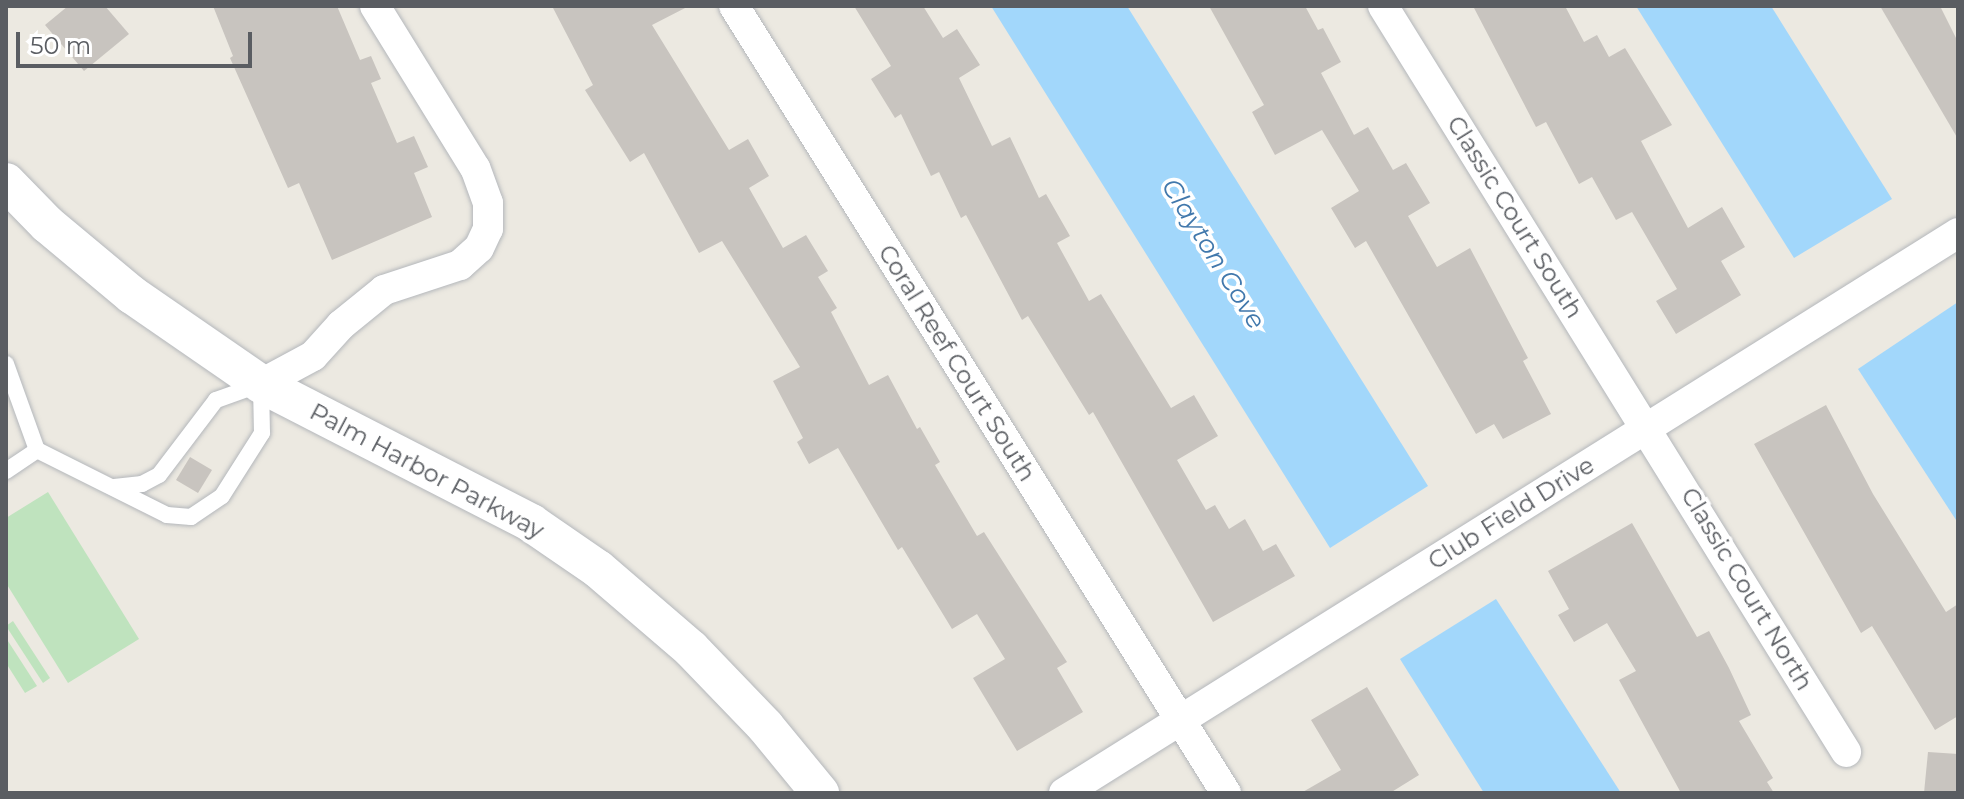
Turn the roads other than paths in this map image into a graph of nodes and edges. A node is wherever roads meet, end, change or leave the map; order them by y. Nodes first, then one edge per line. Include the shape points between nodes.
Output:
1 (375, 6) edge
2 (734, 6) edge
3 (1383, 6) edge
4 (6, 182) edge
5 (1958, 233) edge
6 (6, 364) edge
7 (261, 384) junction
8 (1648, 427) junction
9 (37, 450) junction
10 (6, 471) edge
11 (114, 487) junction
12 (1180, 720) junction
13 (1846, 752) dead end
14 (820, 793) edge
15 (1064, 793) edge
16 (1226, 793) edge

1 - 7 street via 475,168 488,203 488,229 479,248 460,265 384,290 313,356
2 - 12 street, Coral Reef Court South
3 - 8 street, Classic Court South
4 - 7 street, Palm Harbor Parkway via 132,295
5 - 8 street, Club Field Drive
6 - 9 lane
7 - 11 lane via 216,400 159,475 142,484
7 - 11 lane via 262,433 236,477 207,510 191,517 167,515
7 - 14 street, Palm Harbor Parkway via 567,546 691,649
8 - 12 street, Club Field Drive
8 - 13 street, Classic Court North
9 - 10 lane
9 - 11 lane
12 - 15 street, Club Field Drive
12 - 16 street, Coral Reef Court South

